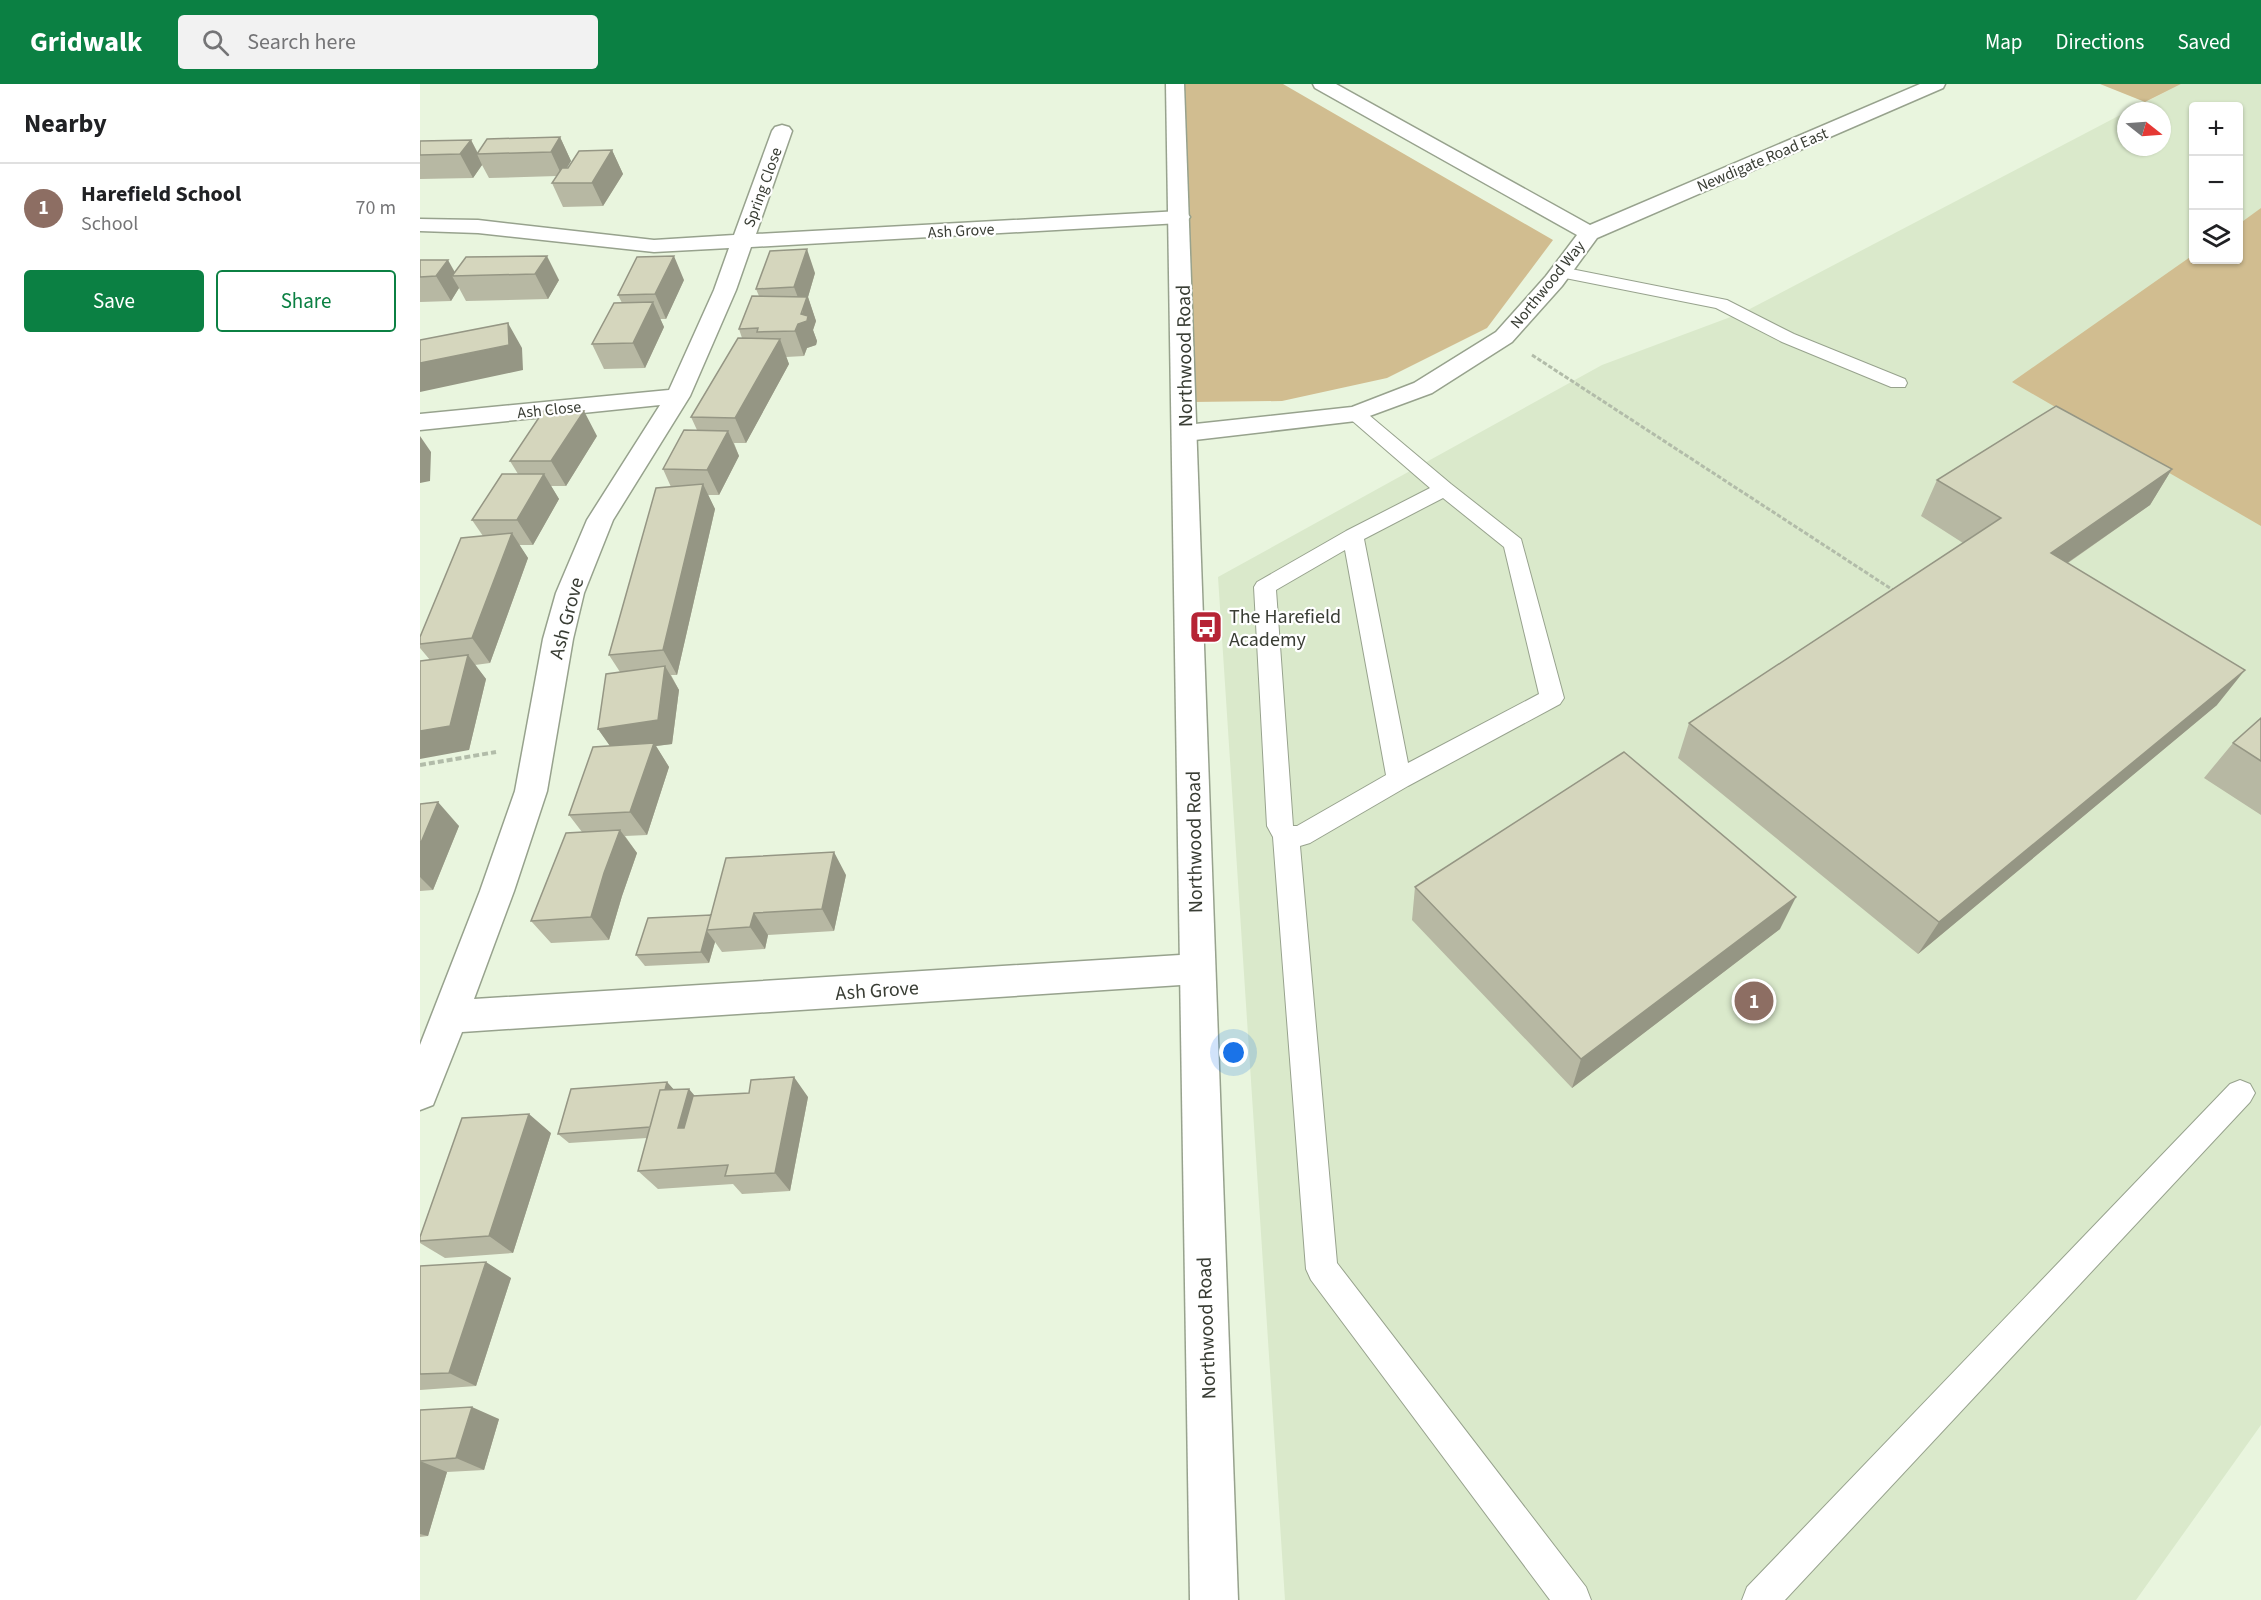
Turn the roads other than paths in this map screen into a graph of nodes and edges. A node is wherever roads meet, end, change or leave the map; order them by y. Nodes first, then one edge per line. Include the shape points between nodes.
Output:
1 (1175, 84) edge
2 (1322, 84) edge
3 (1936, 84) edge
4 (782, 131) dead end
5 (1180, 217) junction
6 (420, 225) edge
7 (1589, 233) junction
8 (742, 243) junction
9 (1560, 272) junction
10 (1898, 383) dead end
11 (678, 396) junction
12 (1356, 414) junction
13 (420, 422) edge
14 (1186, 433) junction
15 (1444, 489) junction
16 (1353, 537) junction
17 (1398, 779) junction
18 (1286, 836) junction
19 (1196, 969) junction
20 (449, 1017) junction
21 (420, 1093) edge
22 (2241, 1093) dead end
23 (1214, 1600) edge
24 (1574, 1600) edge
25 (1760, 1600) edge

1 - 5 street, Northwood Road
2 - 7 street, Northwood Way
3 - 7 street, Newdigate Road East
4 - 8 street, Spring Close
5 - 8 street, Ash Grove
5 - 14 street, Northwood Road
6 - 8 street, Ash Grove via 501,229 610,244
7 - 9 street, Northwood Way
8 - 11 street, Ash Grove
9 - 10 lane via 1721,304 1788,338
9 - 12 street, Northwood Way via 1504,337 1423,388
11 - 13 street, Ash Close
11 - 20 street, Ash Grove via 600,520 570,593 531,791
12 - 14 street, Northwood Way
12 - 15 lane
14 - 19 street, Northwood Road
15 - 16 lane
15 - 17 lane via 1514,544 1552,698
16 - 17 lane
16 - 18 lane via 1265,587 1280,826
17 - 18 lane via 1301,836
18 - 24 lane via 1322,1269
19 - 20 street, Ash Grove
19 - 23 street, Northwood Road
20 - 21 street, Ash Grove
22 - 25 lane

